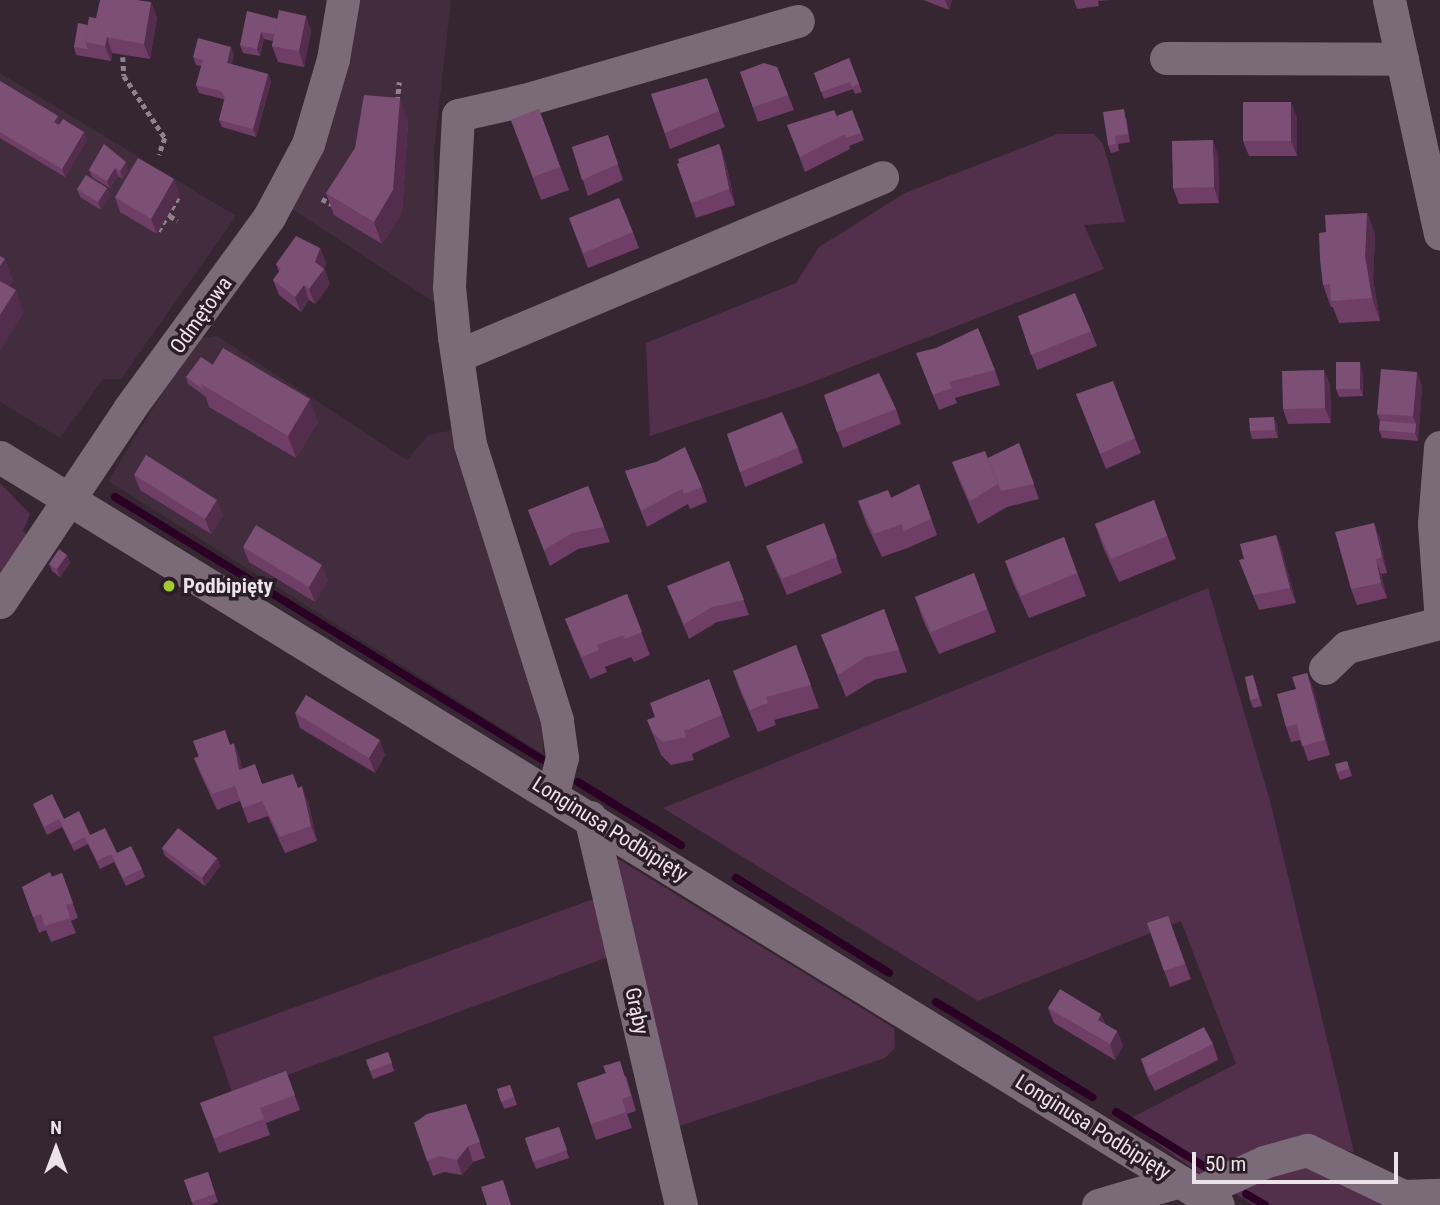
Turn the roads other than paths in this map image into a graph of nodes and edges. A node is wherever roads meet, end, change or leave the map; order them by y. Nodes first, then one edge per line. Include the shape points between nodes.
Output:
1 (343, 0) edge
2 (1389, 0) edge
3 (797, 21) dead end
4 (1166, 58) dead end
5 (1402, 59) junction
6 (882, 177) dead end
7 (1440, 233) edge
8 (459, 355) junction
9 (1440, 447) edge
10 (0, 457) edge
11 (68, 499) junction
12 (0, 602) edge
13 (1440, 608) edge
14 (1440, 623) edge
15 (1325, 668) dead end
16 (552, 793) junction
17 (590, 817) junction
18 (1199, 1193) edge
19 (1440, 1195) edge
20 (681, 1205) edge
21 (1098, 1205) edge

1 - 11 street, Odmętowa via 333,59 308,144 270,217
2 - 5 street
3 - 8 street via 458,115 449,287
4 - 5 street
5 - 7 street
6 - 8 street
8 - 16 street via 470,444 557,720 562,757
9 - 13 street via 1434,524
10 - 11 street, Longinusa Podbipięty
11 - 12 street, Odmętowa
11 - 16 street, Longinusa Podbipięty
14 - 15 street via 1347,647
16 - 17 street, Longinusa Podbipięty
17 - 18 street, Longinusa Podbipięty
17 - 20 street, Grąby
18 - 19 street via 1264,1162 1307,1150 1403,1196
18 - 21 street

